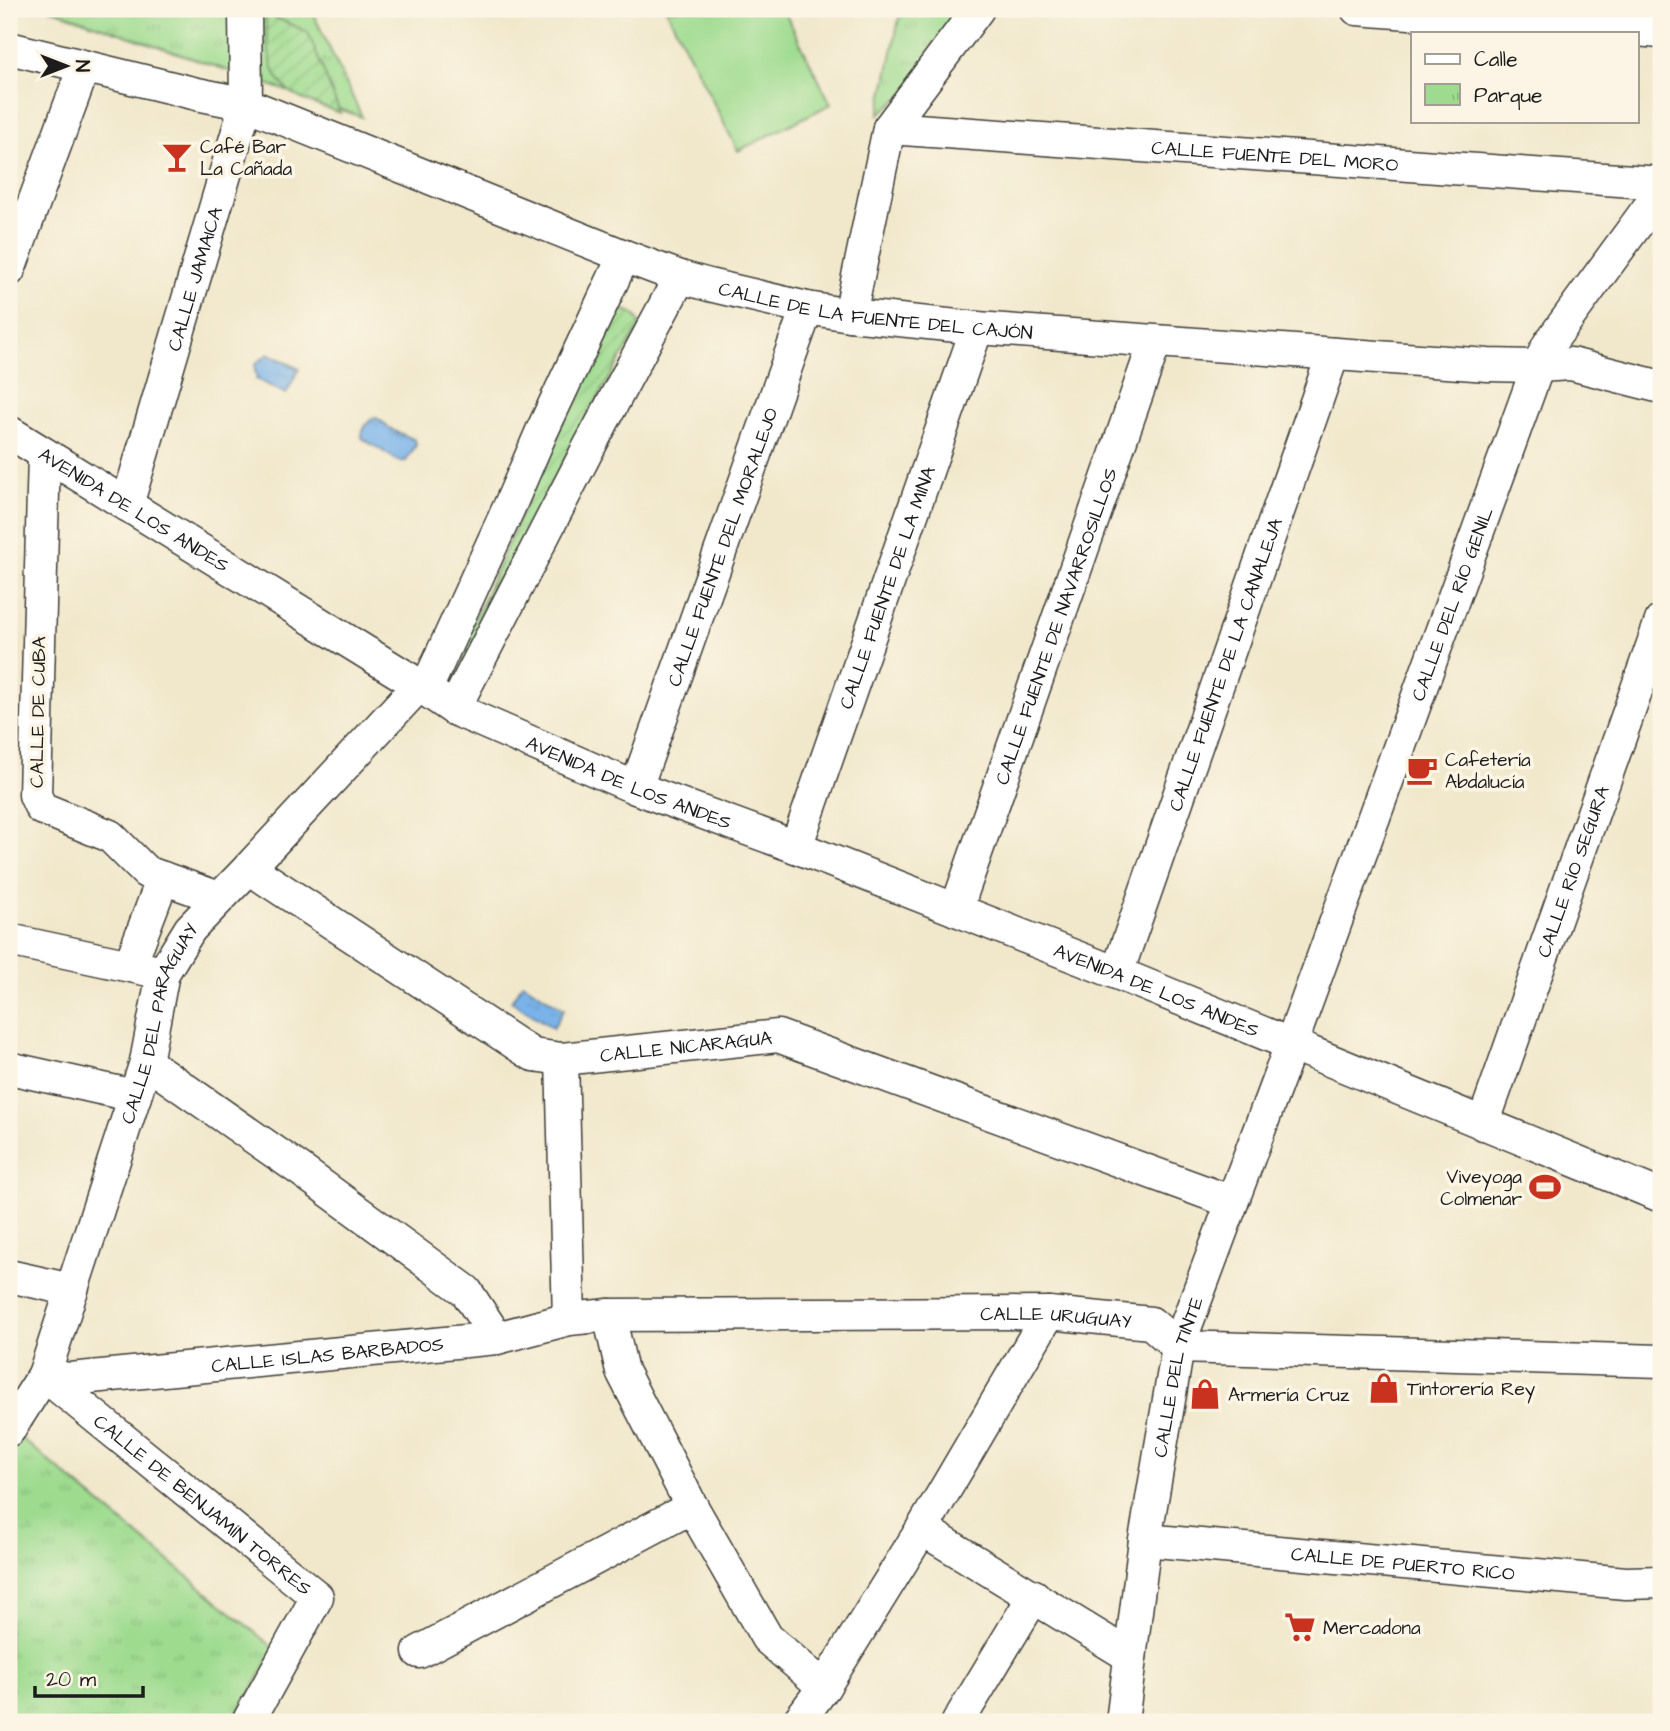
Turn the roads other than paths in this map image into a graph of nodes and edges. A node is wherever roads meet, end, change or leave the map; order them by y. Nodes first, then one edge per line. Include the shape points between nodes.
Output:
1 (244, 9) edge
2 (978, 9) edge
3 (1357, 9) edge
4 (1661, 32) edge
5 (9, 48) edge
6 (84, 66) junction
7 (246, 104) junction
8 (889, 128) junction
9 (1661, 183) edge
10 (1661, 191) edge
11 (624, 256) junction
12 (9, 270) edge
13 (680, 277) junction
14 (807, 308) junction
15 (850, 315) junction
16 (977, 328) junction
17 (1155, 342) junction
18 (1333, 354) junction
19 (1538, 366) junction
20 (1661, 387) edge
21 (9, 432) edge
22 (44, 454) junction
23 (127, 505) junction
24 (1661, 621) edge
25 (422, 687) junction
26 (454, 709) junction
27 (636, 788) junction
28 (796, 847) junction
29 (249, 868) junction
30 (163, 878) junction
31 (219, 898) junction
32 (956, 909) junction
33 (9, 940) edge
34 (130, 965) junction
35 (163, 973) junction
36 (1117, 973) junction
37 (1292, 1045) junction
38 (562, 1059) junction
39 (146, 1062) junction
40 (9, 1068) edge
41 (135, 1096) junction
42 (1483, 1124) junction
43 (1661, 1196) edge
44 (1232, 1202) junction
45 (9, 1276) edge
46 (72, 1290) junction
47 (1049, 1313) junction
48 (609, 1315) junction
49 (569, 1319) junction
50 (497, 1338) junction
51 (1178, 1347) junction
52 (1661, 1361) edge
53 (44, 1375) junction
54 (9, 1430) edge
55 (692, 1507) junction
56 (922, 1529) junction
57 (1145, 1540) junction
58 (1661, 1582) edge
59 (1034, 1596) junction
60 (419, 1652) dead end
61 (1130, 1656) junction
62 (824, 1687) junction
63 (248, 1722) edge
64 (798, 1722) edge
65 (958, 1722) edge
66 (1122, 1722) edge

1 - 7 street, CALLE JAMAICA
2 - 8 street
3 - 4 street
5 - 6 street, CALLE DE LA FUENTE DEL CAJÓN
6 - 7 street, CALLE DE LA FUENTE DEL CAJÓN
6 - 12 street
7 - 11 street, CALLE DE LA FUENTE DEL CAJÓN
7 - 23 street, CALLE JAMAICA
8 - 9 street, CALLE FUENTE DEL MORO
8 - 15 street
10 - 19 street, CALLE DEL RÍO GENIL via 1549,344
11 - 13 street, CALLE DE LA FUENTE DEL CAJÓN
11 - 25 street, CALLE DEL PARAGUAY
13 - 14 street, CALLE DE LA FUENTE DEL CAJÓN
13 - 26 street
14 - 15 street, CALLE DE LA FUENTE DEL CAJÓN
14 - 27 street, CALLE FUENTE DEL MORALEJO
15 - 16 street, CALLE DE LA FUENTE DEL CAJÓN
16 - 17 street, CALLE DE LA FUENTE DEL CAJÓN
16 - 28 street, CALLE FUENTE DE LA MINA
17 - 18 street, CALLE DE LA FUENTE DEL CAJÓN
17 - 32 street, CALLE FUENTE DE NAVARROSILLOS
18 - 19 street, CALLE DE LA FUENTE DEL CAJÓN
18 - 36 street, CALLE FUENTE DE LA CANALEJA
19 - 20 street, CALLE DE LA FUENTE DEL CAJÓN via 1571,363
19 - 37 street, CALLE DEL RÍO GENIL
21 - 22 street, AVENIDA DE LOS ANDES
22 - 23 street, AVENIDA DE LOS ANDES
22 - 30 street, CALLE DE CUBA via 35,795 41,808 110,836 146,872
23 - 25 street, AVENIDA DE LOS ANDES
24 - 42 street, CALLE RÍO SEGURA
25 - 26 street, AVENIDA DE LOS ANDES
25 - 29 street, CALLE DEL PARAGUAY
26 - 27 street, AVENIDA DE LOS ANDES
27 - 28 street, AVENIDA DE LOS ANDES
28 - 32 street, AVENIDA DE LOS ANDES
29 - 31 street, CALLE DEL PARAGUAY
29 - 38 street, CALLE NICARAGUA via 533,1055
30 - 31 street, CALLE DE CUBA
30 - 34 street
31 - 35 street, CALLE DEL PARAGUAY via 190,929
32 - 36 street, AVENIDA DE LOS ANDES
33 - 34 street
34 - 35 street
35 - 39 street, CALLE DEL PARAGUAY
36 - 37 street, AVENIDA DE LOS ANDES
37 - 42 street, AVENIDA DE LOS ANDES
37 - 44 street, CALLE DEL TINTE
38 - 44 street, CALLE NICARAGUA via 778,1036
38 - 49 street
39 - 41 street, CALLE DEL PARAGUAY
39 - 50 street via 467,1291
40 - 41 street
41 - 46 street, CALLE DEL PARAGUAY
42 - 43 street, AVENIDA DE LOS ANDES
44 - 51 street, CALLE DEL TINTE
45 - 46 street
46 - 53 street, CALLE DEL PARAGUAY
47 - 48 street, CALLE URUGUAY
47 - 51 street, CALLE URUGUAY via 1151,1323
47 - 56 street
48 - 49 street, CALLE ISLAS BARBADOS
48 - 55 street via 622,1371
49 - 50 street, CALLE ISLAS BARBADOS
50 - 53 street, CALLE ISLAS BARBADOS via 70,1379
51 - 52 street
51 - 57 street, CALLE DEL TINTE
53 - 54 street, CALLE DEL PARAGUAY
53 - 63 street, CALLE DE BENJAMÍN TORRES via 317,1597
55 - 60 street
55 - 62 street via 767,1638
56 - 59 street
56 - 62 street
57 - 58 street, CALLE DE PUERTO RICO via 1626,1583
57 - 61 street, CALLE DEL TINTE
59 - 61 street
59 - 65 street
61 - 66 street, CALLE DEL TINTE
62 - 64 street

